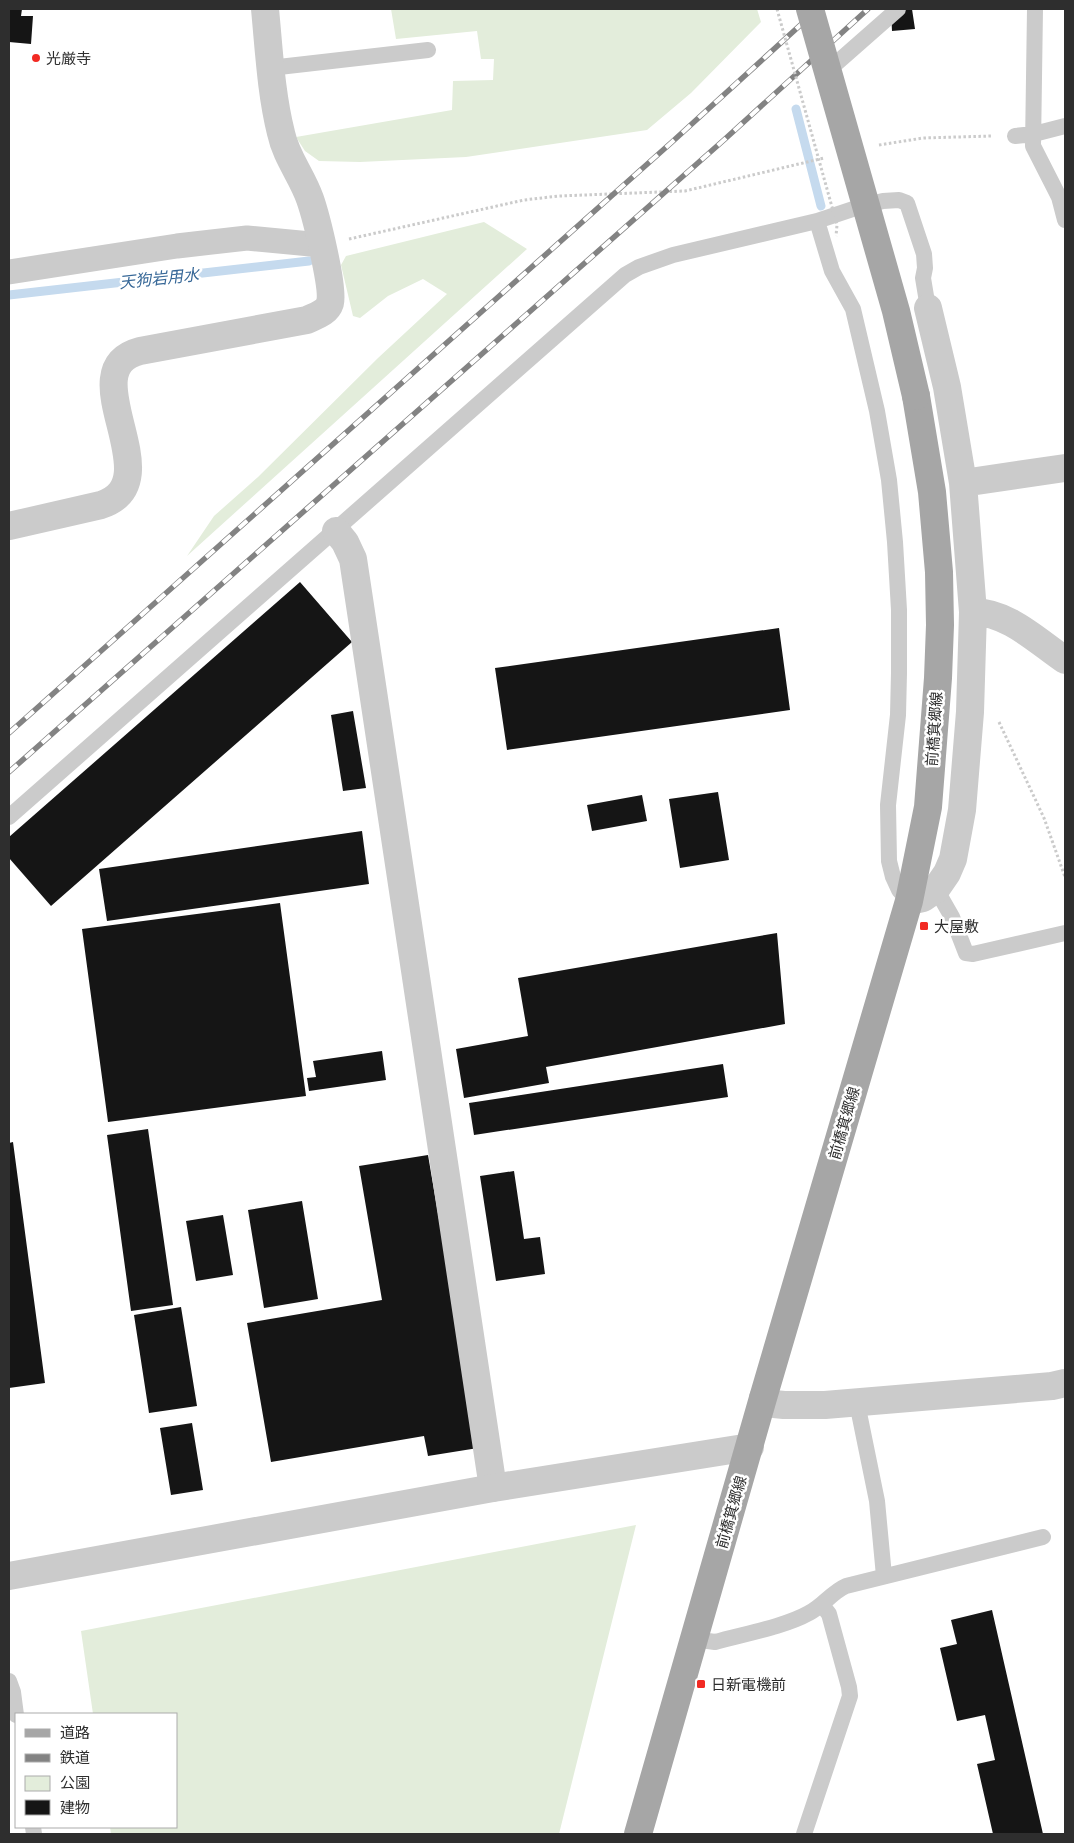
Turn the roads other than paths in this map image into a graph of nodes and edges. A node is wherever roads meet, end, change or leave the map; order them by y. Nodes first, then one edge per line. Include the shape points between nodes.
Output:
1 (265, 9) edge
2 (810, 9) edge
3 (898, 9) edge
4 (1035, 9) edge
5 (428, 50) dead end
6 (270, 68) junction
7 (829, 106) dead end
8 (1065, 126) edge
9 (1034, 134) junction
10 (1015, 136) road end
11 (1065, 220) edge
12 (817, 221) junction
13 (321, 245) junction
14 (9, 272) edge
15 (928, 308) joint
16 (1065, 468) edge
17 (963, 484) junction
18 (9, 526) edge
19 (336, 531) junction
20 (973, 612) junction
21 (1065, 660) edge
22 (9, 816) edge
23 (936, 889) junction
24 (909, 901) junction
25 (1065, 932) edge
26 (1065, 1383) edge
27 (763, 1398) junction
28 (858, 1403) junction
29 (750, 1447) junction
30 (493, 1488) junction
31 (1043, 1537) dead end
32 (9, 1576) edge
33 (884, 1576) junction
34 (822, 1605) junction
35 (695, 1637) junction
36 (9, 1681) edge
37 (16, 1713) edge
38 (638, 1834) edge
39 (804, 1834) edge

1 - 6 street
2 - 24 main road, 前橋箕郷線, bridge via 896,311 916,396 932,492 940,625 938,678 928,807
3 - 7 lane via 823,75
4 - 9 lane
5 - 6 lane
6 - 13 street via 281,135 310,200
8 - 9 lane
9 - 10 lane
9 - 11 lane via 1033,146 1059,197
12 - 15 lane via 857,201 899,200 907,203 924,254 923,278
12 - 19 lane via 673,255 639,267 625,276
12 - 24 lane via 832,271 853,309 889,480 896,552 900,664 898,715 888,798 889,861 899,890
13 - 14 street via 247,238
13 - 18 street via 331,293 326,310 307,320 127,356 115,374 112,388 128,465 127,480 119,495 101,505
15 - 17 street via 947,387
16 - 17 street
17 - 20 street
19 - 22 lane
19 - 30 street via 353,558
20 - 21 street via 986,612 1006,619
20 - 23 street via 971,695 959,833 953,859
23 - 24 street via 922,898
23 - 25 lane via 952,917 966,953
24 - 27 main road, 前橋箕郷線
26 - 28 street
27 - 28 street via 784,1405
27 - 29 main road, 前橋箕郷線
28 - 33 lane via 876,1501
29 - 30 street
29 - 35 main road, 前橋箕郷線
30 - 32 street
31 - 33 lane
33 - 34 lane via 838,1589
34 - 35 lane via 790,1621 715,1642
34 - 39 lane via 829,1614 850,1696
35 - 38 main road, 前橋箕郷線
36 - 37 lane

